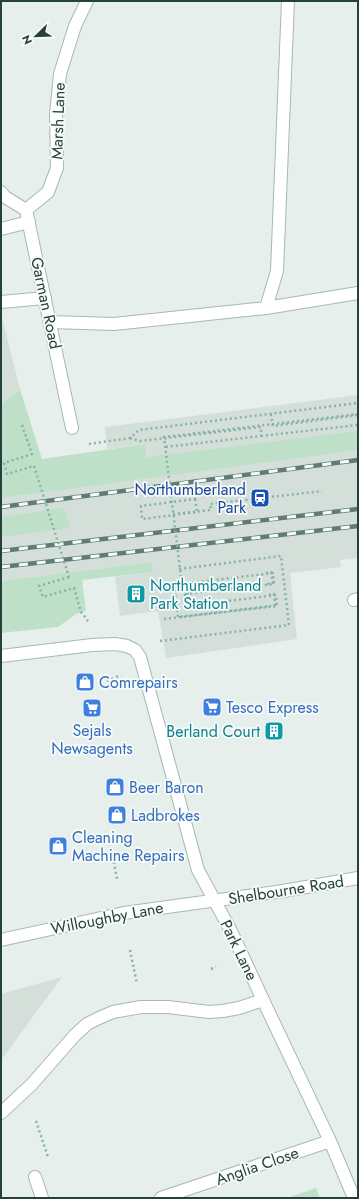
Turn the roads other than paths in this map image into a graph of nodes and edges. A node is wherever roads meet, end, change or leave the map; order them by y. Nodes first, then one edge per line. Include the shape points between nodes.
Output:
1 (87, 1) edge
2 (288, 1) edge
3 (1, 192) edge
4 (26, 210) junction
5 (29, 222) junction
6 (1, 229) edge
7 (358, 293) edge
8 (45, 298) junction
9 (1, 302) edge
10 (266, 308) junction
11 (50, 322) junction
12 (72, 428) road end
13 (1, 656) edge
14 (358, 878) edge
15 (214, 900) junction
16 (1, 940) edge
17 (263, 1000) junction
18 (1, 1113) edge
19 (330, 1141) junction
20 (35, 1178) dead end
21 (42, 1198) edge
22 (161, 1198) edge
23 (354, 1198) edge

1 - 4 street, Marsh Lane via 75,26 60,74 56,114 57,168 48,192
2 - 10 street via 276,271
3 - 4 street via 5,198
4 - 5 street, Garman Road
5 - 6 street
5 - 8 street, Garman Road
7 - 10 street
8 - 9 street
8 - 11 street, Garman Road
10 - 11 street via 114,324
11 - 12 street, Garman Road
13 - 15 street, Park Lane via 92,645 115,644 135,650 144,669 198,870
14 - 15 street, Shelbourne Road
15 - 16 street, Willoughby Lane via 112,915
15 - 17 street, Park Lane
17 - 18 street via 223,1011 141,1007 113,1012 87,1024 32,1084
17 - 19 street, Park Lane
19 - 22 street, Anglia Close
19 - 23 street, Park Lane
20 - 21 street

